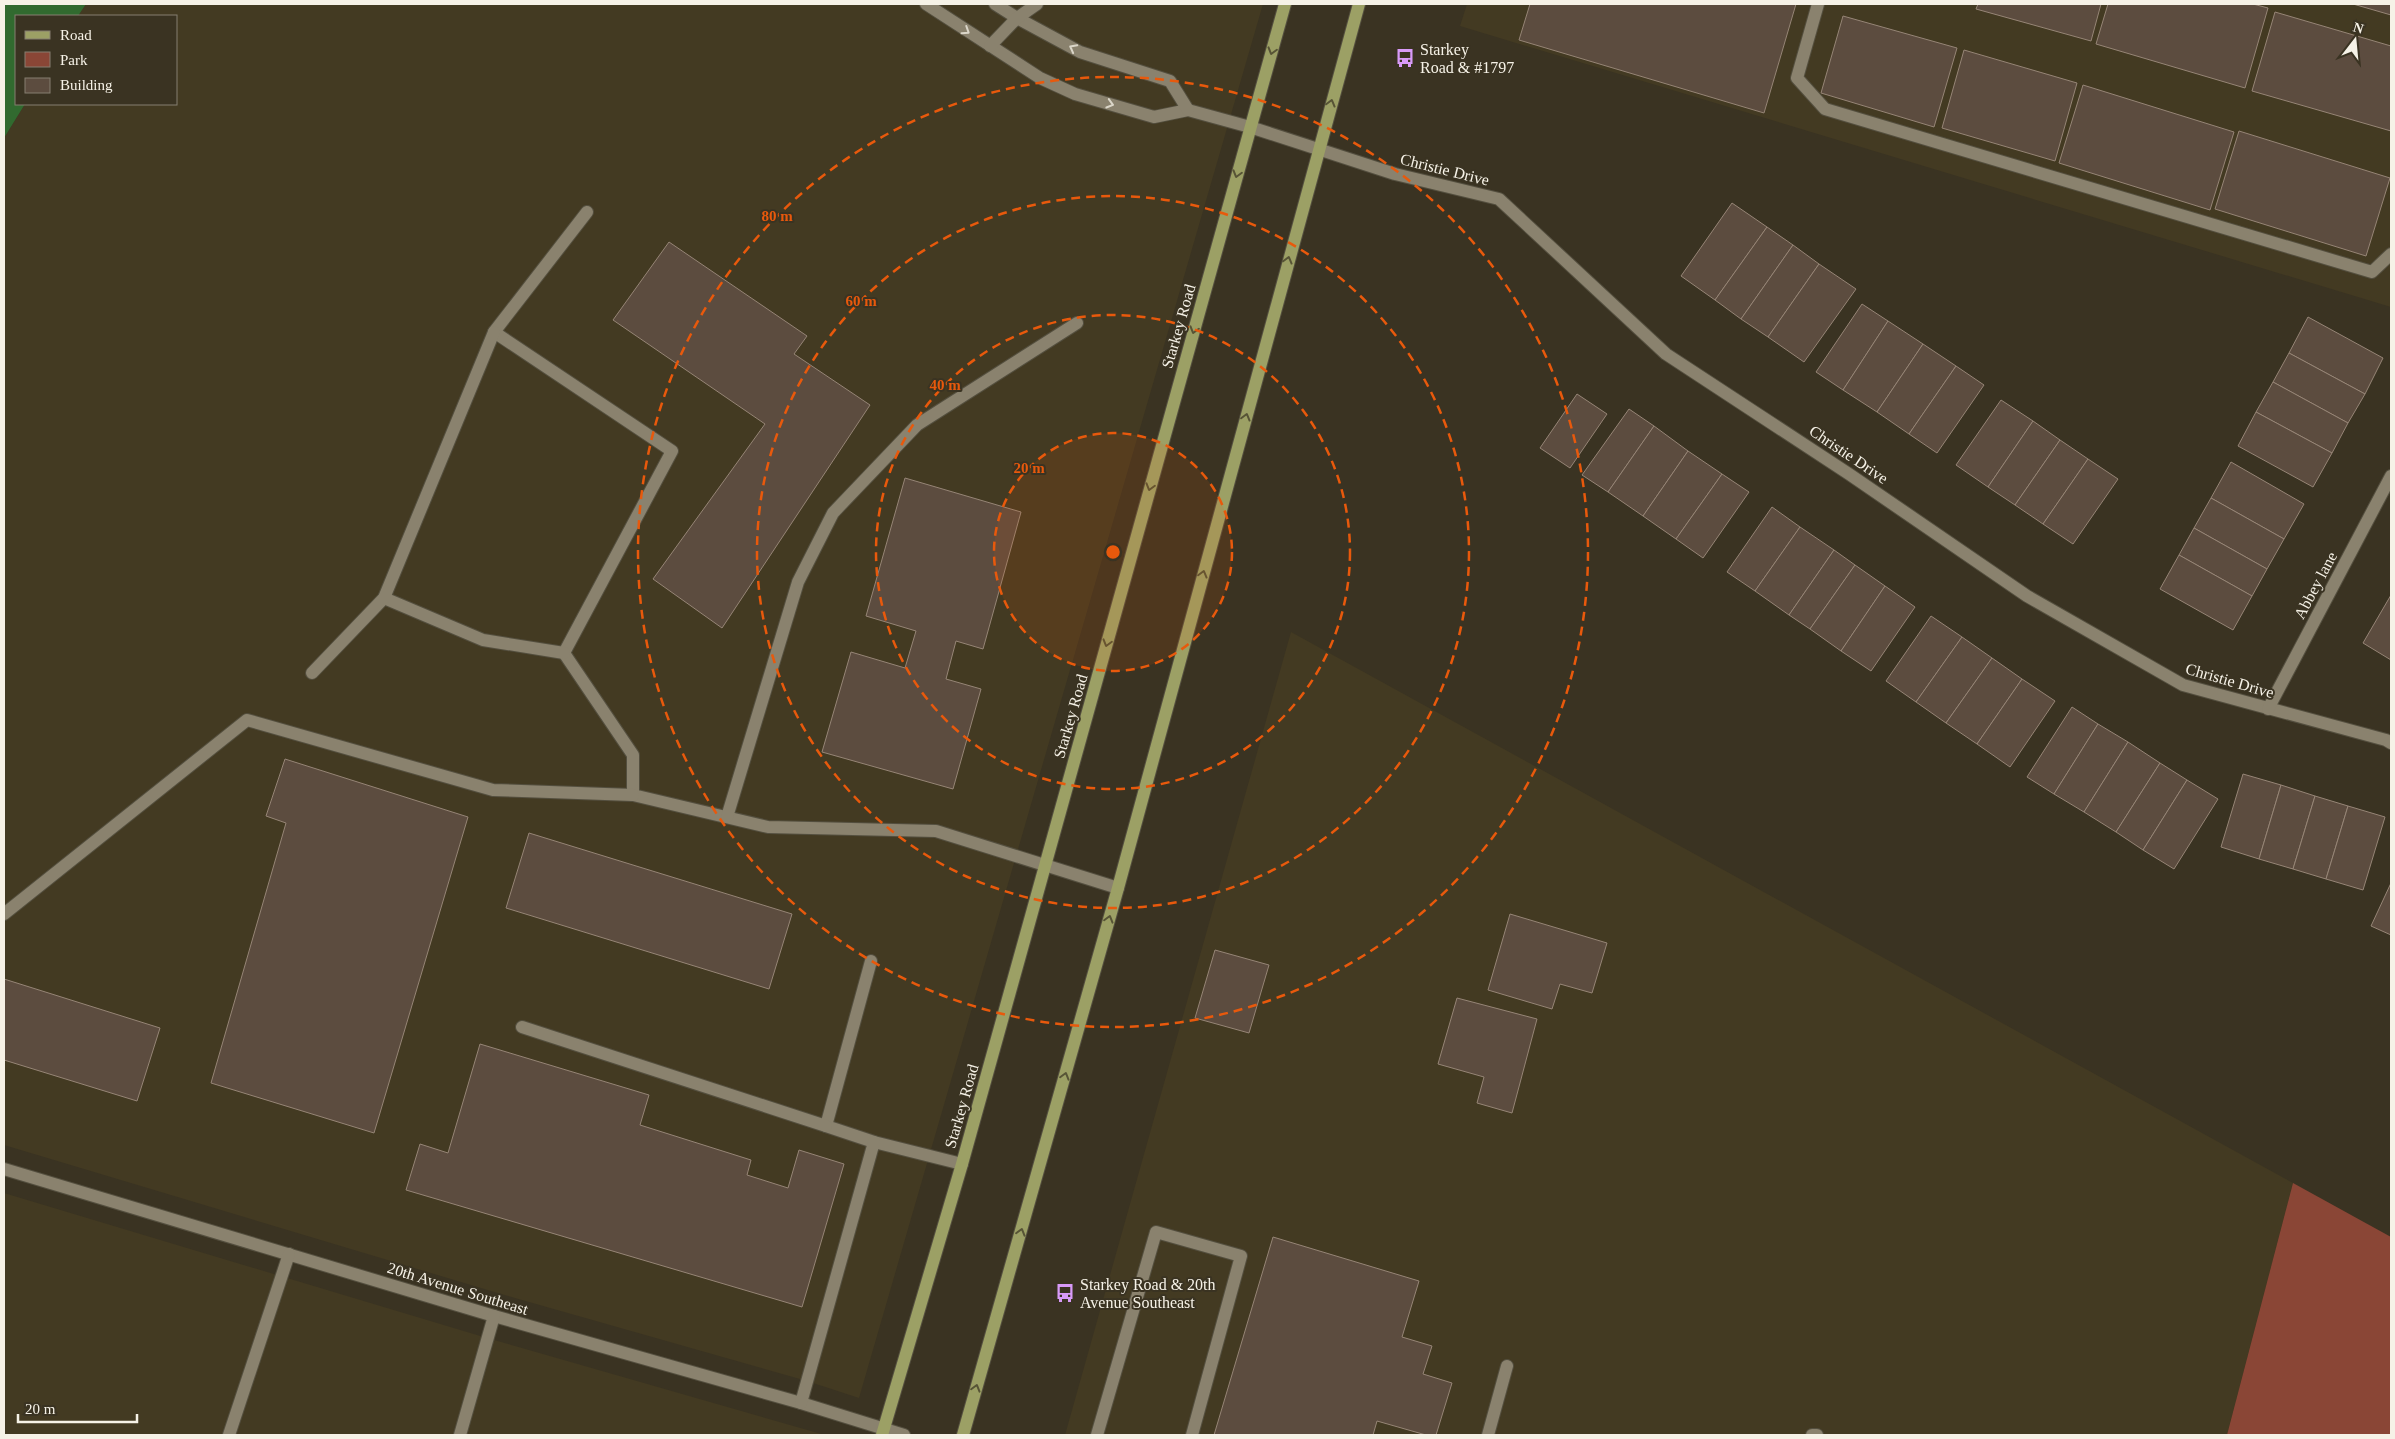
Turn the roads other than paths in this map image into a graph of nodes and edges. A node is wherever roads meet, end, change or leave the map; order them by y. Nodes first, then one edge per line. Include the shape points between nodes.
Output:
1 (926, 4) edge
2 (995, 4) edge
3 (1038, 4) edge
4 (1285, 4) edge
5 (1359, 4) edge
6 (1818, 4) edge
7 (1017, 18) junction
8 (990, 46) junction
9 (1188, 110) junction
10 (1250, 127) junction
11 (1318, 150) junction
12 (587, 212) dead end
13 (2391, 254) edge
14 (1077, 323) dead end
15 (494, 332) junction
16 (2391, 476) edge
17 (384, 598) junction
18 (564, 653) junction
19 (312, 673) dead end
20 (2268, 708) junction
21 (2391, 743) edge
22 (633, 795) junction
23 (727, 817) junction
24 (1045, 865) junction
25 (1118, 888) junction
26 (4, 914) edge
27 (871, 961) dead end
28 (522, 1027) dead end
29 (826, 1126) junction
30 (874, 1142) junction
31 (962, 1164) junction
32 (4, 1169) edge
33 (288, 1254) junction
34 (494, 1316) junction
35 (1507, 1366) dead end
36 (800, 1403) junction
37 (883, 1432) edge
38 (229, 1435) edge
39 (460, 1435) edge
40 (904, 1435) edge
41 (963, 1435) edge
42 (1098, 1435) edge
43 (1192, 1435) edge
44 (1488, 1435) edge
45 (1812, 1435) edge
46 (1817, 1435) edge

1 -> 8 street
2 - 7 street
3 - 7 street
4 -> 10 main road, Starkey Road
11 -> 5 main road
6 - 13 street via 1797,78 1825,109 2372,272
7 - 8 street
9 -> 7 street via 1170,81 1080,52
8 -> 9 street via 1040,78 1075,94 1154,117
9 - 10 street, Christie Drive
10 - 11 street, Christie Drive
10 -> 24 main road, Starkey Road
11 - 20 street, Christie Drive via 1395,174 1499,200 1666,354 1850,474 2027,596 2183,686
25 -> 11 main road
12 - 15 street
14 - 23 street via 917,425 834,512 798,582
15 - 17 street
15 - 18 street via 672,450
16 - 20 street, Abbey lane
17 - 18 street via 483,640
17 - 19 street
18 - 22 street via 633,754
20 - 21 street, Christie Drive
22 - 23 street
22 - 26 street via 493,790 247,720
23 - 24 street via 768,827 936,831
24 - 25 street
24 - 31 main road, Starkey Road
41 -> 25 main road
27 - 29 street
28 - 29 street
29 - 30 street
30 - 31 street
30 - 36 street
31 - 37 main road, Starkey Road
32 - 33 street, 20th Avenue Southeast
33 - 34 street, 20th Avenue Southeast
33 - 38 street
34 - 36 street, 20th Avenue Southeast
34 - 39 street
35 - 44 street
36 - 37 street, 20th Avenue Southeast
37 - 40 street, 20th Avenue Southeast
42 - 43 street via 1156,1232 1241,1256
45 - 46 street

